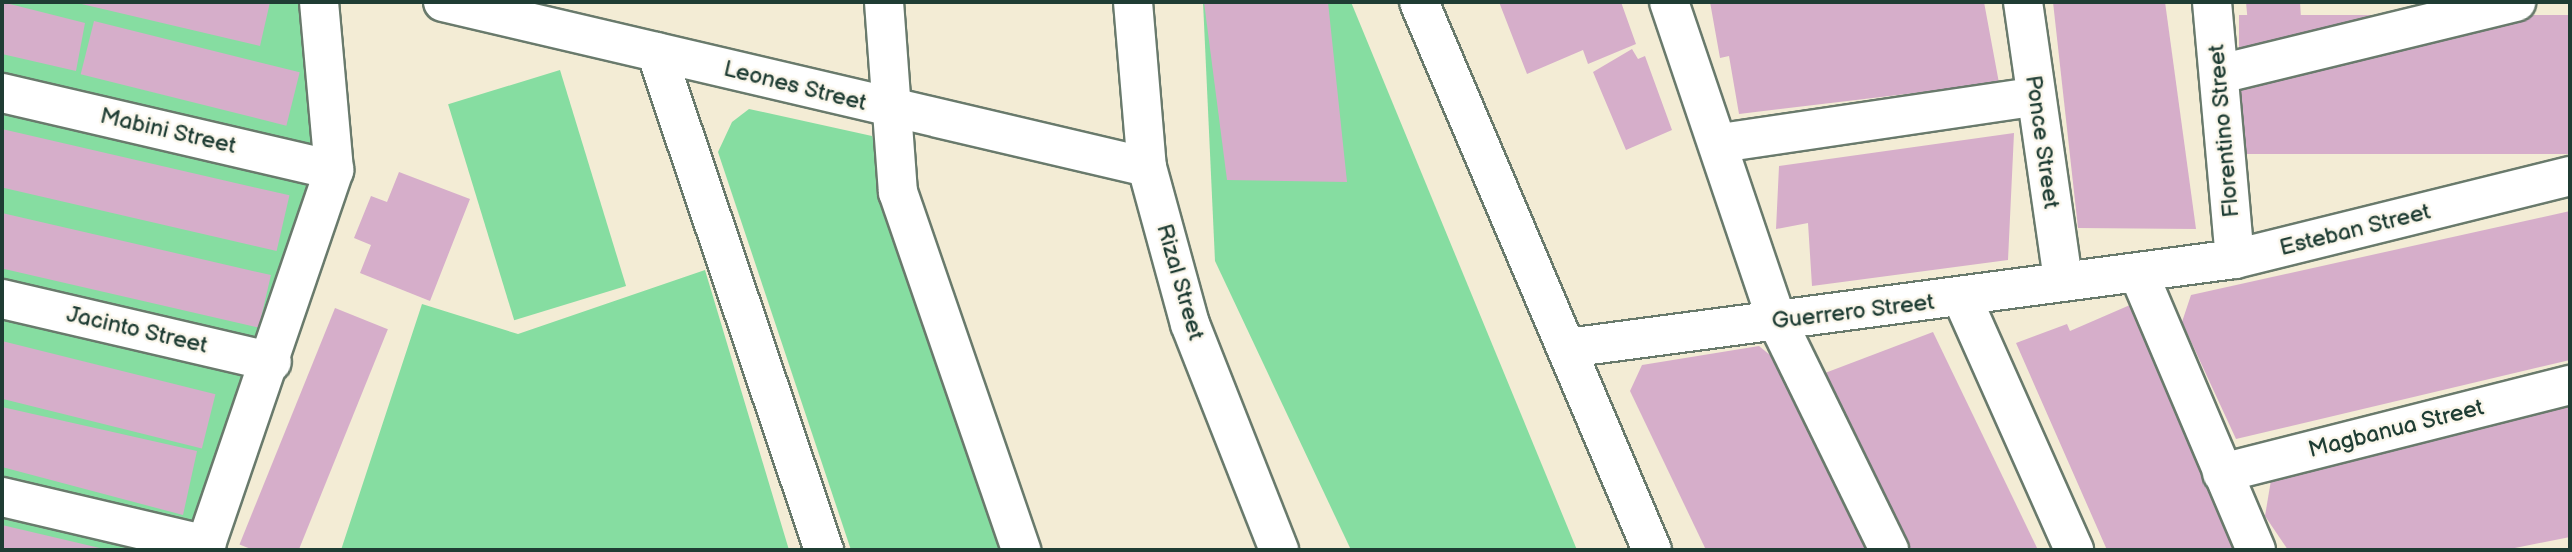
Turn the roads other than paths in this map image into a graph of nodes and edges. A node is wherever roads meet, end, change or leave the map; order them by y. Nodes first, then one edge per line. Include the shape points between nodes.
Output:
1 (319, 2) edge
2 (443, 2) edge
3 (884, 2) edge
4 (1133, 2) edge
5 (1419, 2) edge
6 (1669, 2) edge
7 (2023, 2) edge
8 (2212, 2) edge
9 (2516, 2) edge
10 (2418, 16) edge
11 (656, 52) junction
12 (2220, 74) junction
13 (2, 93) edge
14 (2034, 97) junction
15 (892, 110) junction
16 (1721, 143) junction
17 (1147, 167) junction
18 (334, 170) junction
19 (2570, 176) edge
20 (2235, 260) junction
21 (2138, 271) junction
22 (2063, 282) junction
23 (1962, 298) junction
24 (2, 299) edge
25 (1777, 321) junction
26 (1568, 348) junction
27 (272, 362) junction
28 (2570, 385) edge
29 (2222, 472) junction
30 (2, 496) edge
31 (205, 547) edge
32 (824, 550) edge
33 (1021, 550) edge
34 (1279, 550) edge
35 (1652, 550) edge
36 (1889, 550) edge
37 (2074, 550) edge
38 (2256, 550) edge

1 - 18 street
2 - 11 street, Leones Street
3 - 15 street
4 - 17 street, Rizal Street
5 - 26 street
6 - 16 street
7 - 14 street, Ponce Street
8 - 12 street, Florentino Street
9 - 10 street
10 - 12 street
11 - 15 street, Leones Street
11 - 32 street
12 - 20 street, Florentino Street
13 - 18 street, Mabini Street
14 - 16 street
14 - 22 street, Ponce Street
15 - 17 street, Leones Street
15 - 33 street via 898,192
16 - 25 street
17 - 34 street, Rizal Street via 1190,324
18 - 27 street
19 - 20 street, Esteban Street
20 - 21 street, Esteban Street
21 - 22 street, Guerrero Street
21 - 29 street
22 - 23 street, Guerrero Street
23 - 25 street, Guerrero Street
23 - 37 street
24 - 27 street, Jacinto Street
25 - 26 street, Guerrero Street
25 - 36 street
26 - 35 street
27 - 31 street
28 - 29 street, Magbanua Street
29 - 38 street
30 - 31 street

